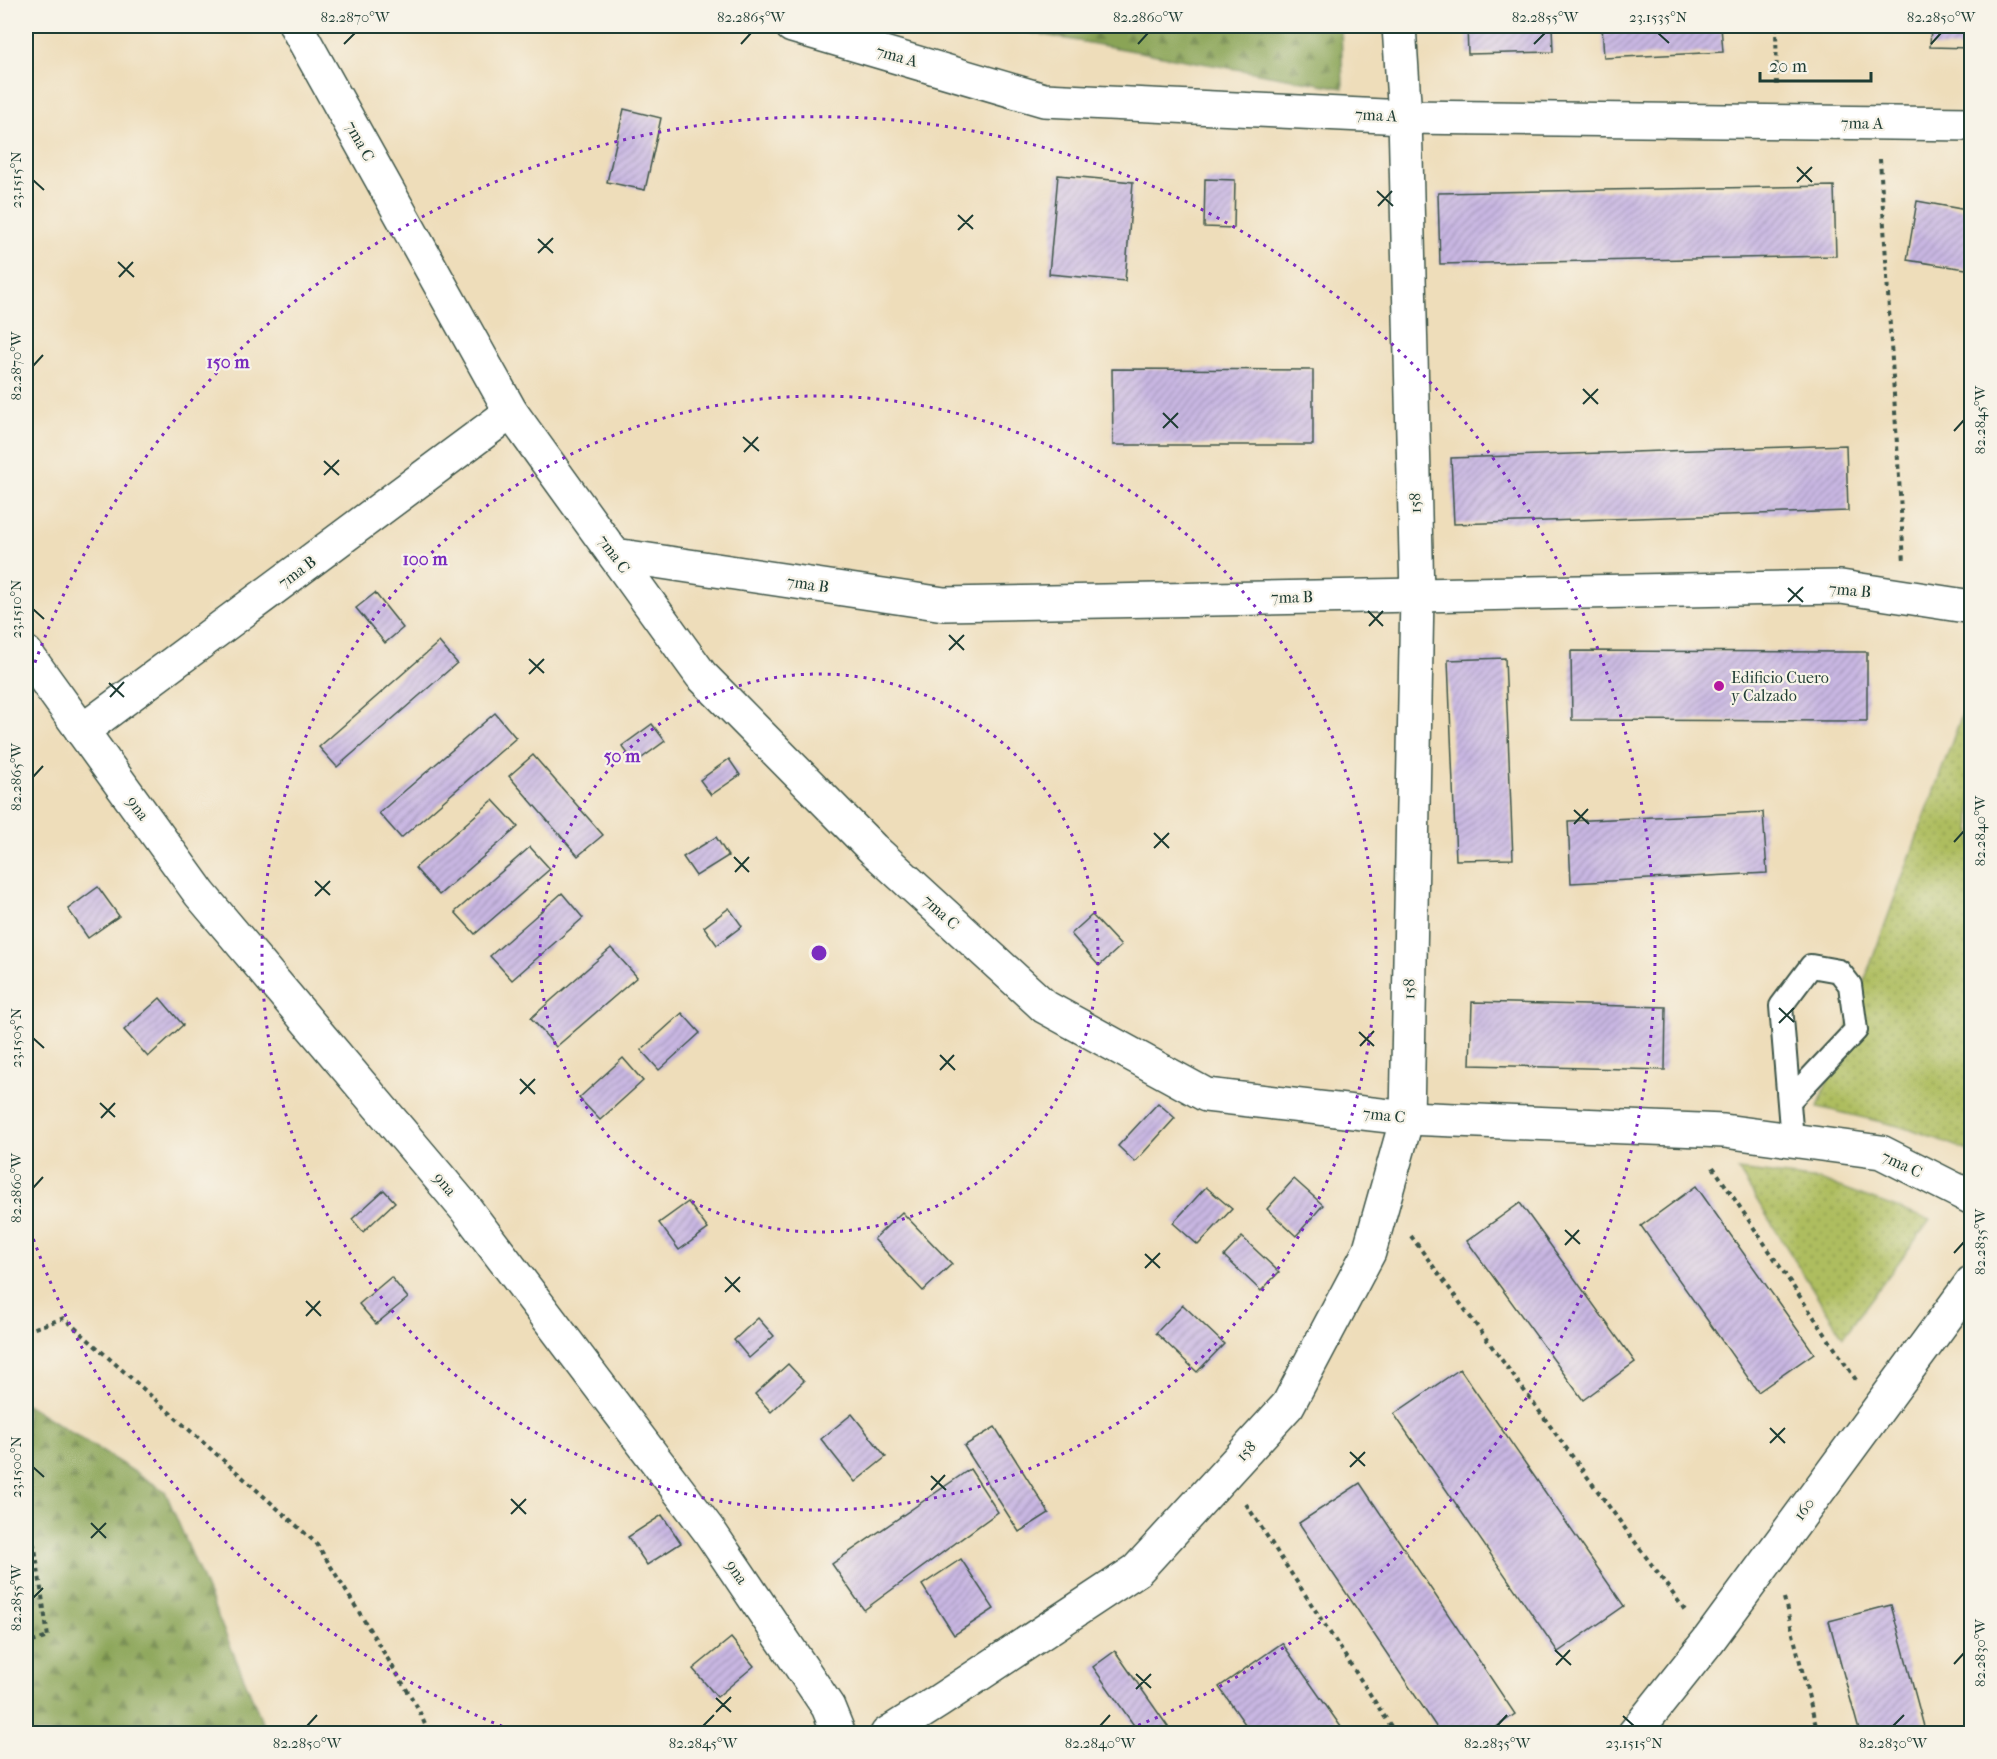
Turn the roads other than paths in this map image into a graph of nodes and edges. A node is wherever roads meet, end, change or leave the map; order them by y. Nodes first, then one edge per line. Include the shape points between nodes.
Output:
1 (296, 26) edge
2 (792, 26) edge
3 (1399, 26) edge
4 (1405, 117) junction
5 (1971, 124) edge
6 (511, 412) junction
7 (615, 555) junction
8 (1417, 595) junction
9 (1971, 607) edge
10 (26, 653) edge
11 (82, 731) junction
12 (1789, 1101) junction
13 (1407, 1118) junction
14 (1792, 1140) junction
15 (1971, 1198) edge
16 (1971, 1282) edge
17 (839, 1734) edge
18 (887, 1734) edge
19 (1634, 1734) edge

1 - 6 street, 7ma C
2 - 4 street, 7ma A via 1044,100
3 - 4 street, 158
4 - 5 street, 7ma A
4 - 8 street, 158
6 - 7 street, 7ma C
6 - 11 street, 7ma B
7 - 8 street, 7ma B via 944,604
7 - 13 street, 7ma C via 701,675 873,849 1045,1007 1206,1095
8 - 9 street, 7ma B via 1841,587
8 - 13 street, 158
10 - 11 street, 9na
11 - 17 street, 9na via 200,894 465,1208 703,1522 828,1707
12 - 12 lane via 1781,1006 1811,966 1839,971 1850,985 1856,1030
12 - 14 lane
13 - 14 street, 7ma C via 1724,1131
13 - 18 street, 158 via 1369,1252 1288,1405 1137,1570
14 - 15 street, 7ma C via 1881,1152
16 - 19 street, 160 via 1708,1641

